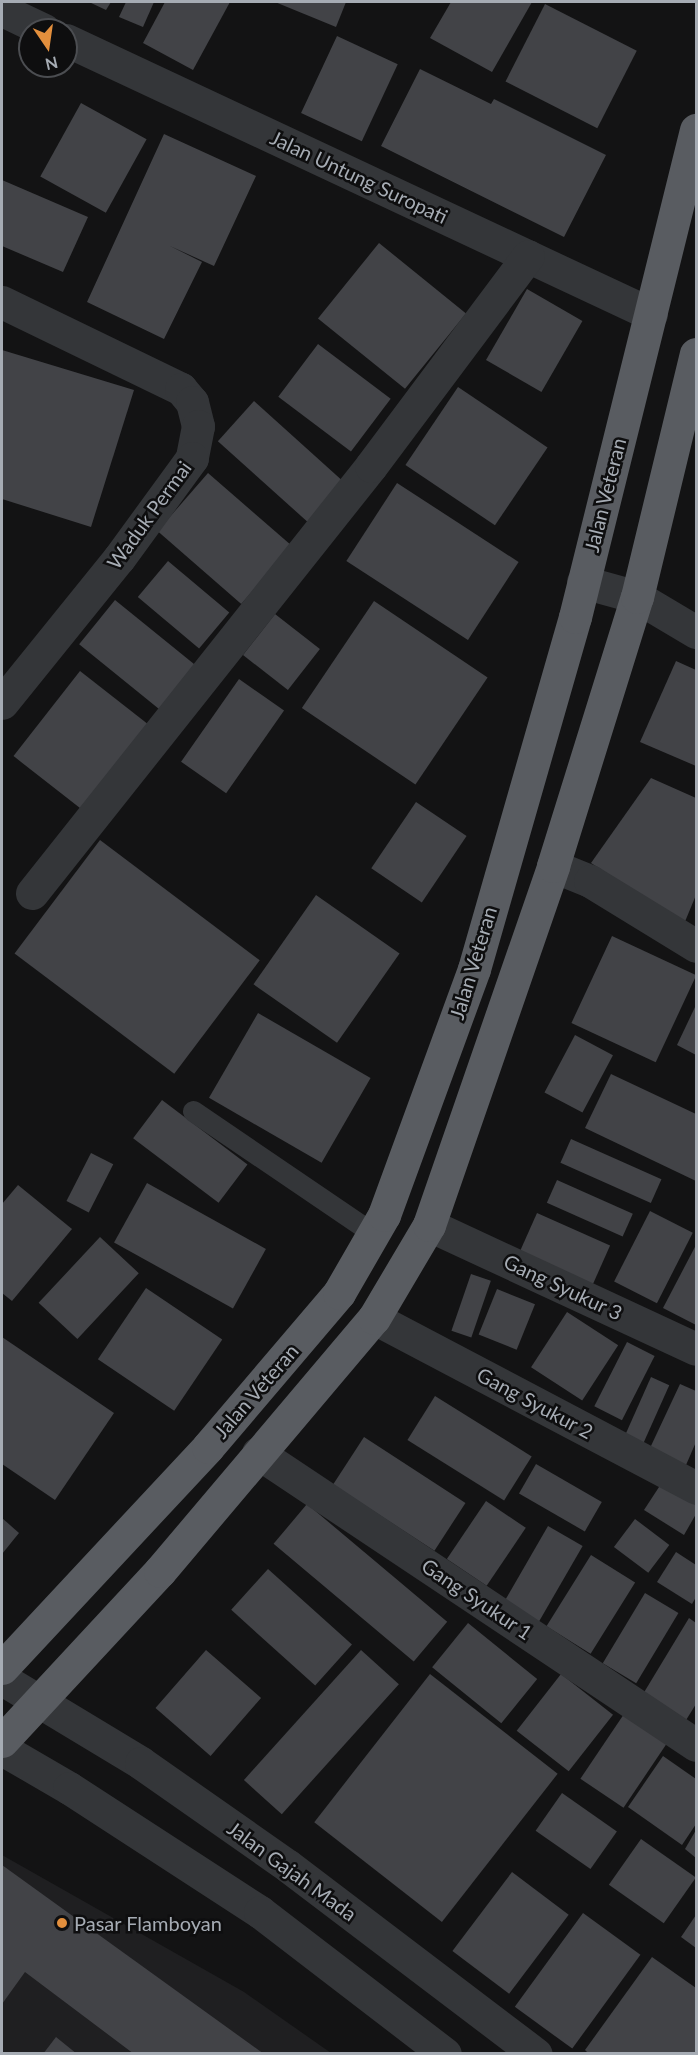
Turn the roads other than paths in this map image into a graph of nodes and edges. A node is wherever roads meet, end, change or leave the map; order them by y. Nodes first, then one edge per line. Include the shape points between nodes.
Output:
1 (2, 10) edge
2 (19, 18) edge
3 (78, 46) edge
4 (696, 130) edge
5 (528, 256) junction
6 (2, 302) edge
7 (651, 314) junction
8 (696, 354) edge
9 (583, 582) junction
10 (637, 597) junction
11 (696, 632) edge
12 (2, 703) edge
13 (553, 866) junction
14 (32, 892) dead end
15 (696, 946) edge
16 (193, 1111) dead end
17 (429, 1225) junction
18 (374, 1234) junction
19 (374, 1318) junction
20 (696, 1349) edge
21 (258, 1453) junction
22 (696, 1488) edge
23 (2, 1668) edge
24 (2, 1679) edge
25 (39, 1701) junction
26 (2, 1741) edge
27 (696, 1745) edge
28 (2, 1749) edge
29 (445, 2054) edge
30 (536, 2054) edge

1 - 2 street
3 - 5 street, Jalan Untung Suropati
4 - 7 highway, Jalan Veteran
5 - 7 street, Jalan Untung Suropati
5 - 14 street via 371,466
6 - 12 street, Waduk Permai via 181,389 192,402 198,426 192,458 119,558
7 - 9 highway, Jalan Veteran
8 - 10 highway
9 - 10 street
9 - 18 highway, Jalan Veteran via 474,969
10 - 11 street
10 - 13 highway
13 - 15 street via 590,881
13 - 17 highway
16 - 18 lane
17 - 19 highway
17 - 20 street, Gang Syukur 3
18 - 23 highway, Jalan Veteran via 339,1293 216,1438
19 - 21 highway
19 - 22 street, Gang Syukur 2
21 - 25 highway via 160,1570
21 - 27 street, Gang Syukur 1
24 - 25 street, Jalan Gajah Mada
25 - 26 highway
25 - 30 street, Jalan Gajah Mada via 109,1741 288,1866
28 - 29 street via 260,1912

